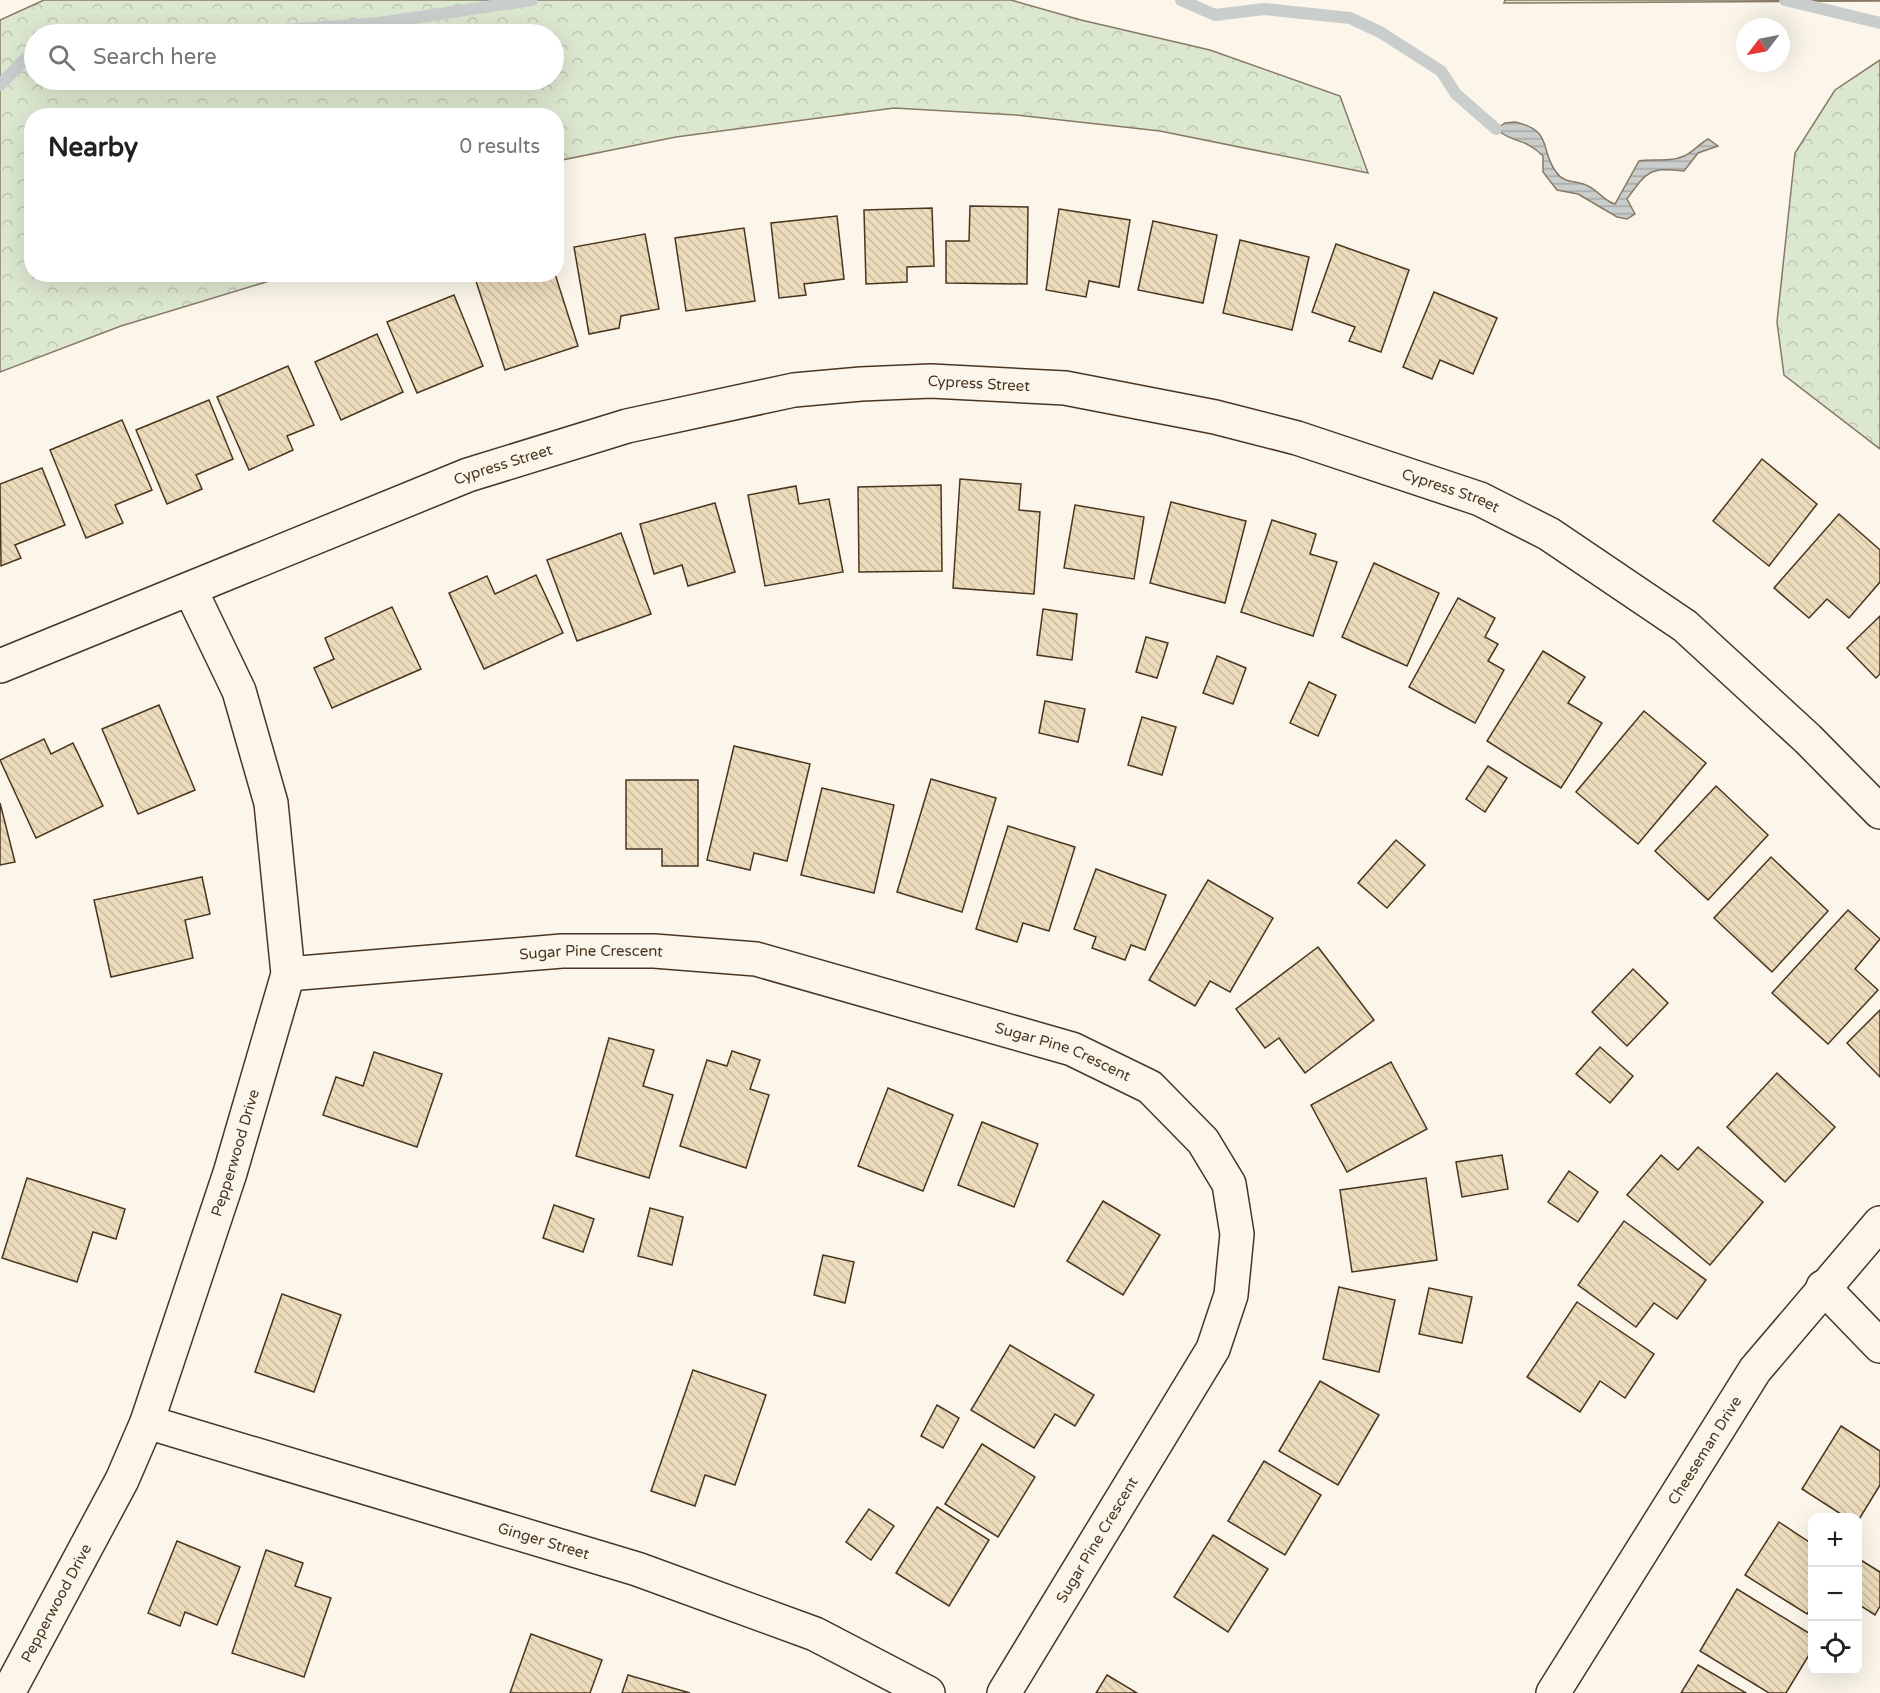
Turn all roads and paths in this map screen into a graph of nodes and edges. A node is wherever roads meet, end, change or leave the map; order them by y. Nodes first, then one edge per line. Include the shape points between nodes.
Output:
1 (190, 589) junction
2 (0, 666) edge
3 (1880, 812) edge
4 (288, 974) junction
5 (1880, 1223) edge
6 (1823, 1287) junction
7 (1880, 1346) edge
8 (147, 1422) junction
9 (8, 1693) edge
10 (928, 1693) edge
11 (1004, 1693) edge
12 (1553, 1693) edge

1 - 2 street, Cypress Street
1 - 3 street, Cypress Street via 468,475 627,426 794,390 861,384 931,381 1065,388 1215,417 1297,438 1480,499 1549,534 1685,626
1 - 4 street, Pepperwood Drive via 239,691 270,803
4 - 8 street, Pepperwood Drive via 230,1173
4 - 11 street, Sugar Pine Crescent via 562,951 654,951 756,959 1072,1049 1150,1087 1203,1141 1228,1184 1238,1234 1231,1295 1213,1349
5 - 6 street, Cheeseman Drive
6 - 7 street
6 - 12 street, Cheeseman Drive via 1755,1370
8 - 9 street, Pepperwood Drive via 122,1480
8 - 10 street, Ginger Street via 637,1569 815,1634

